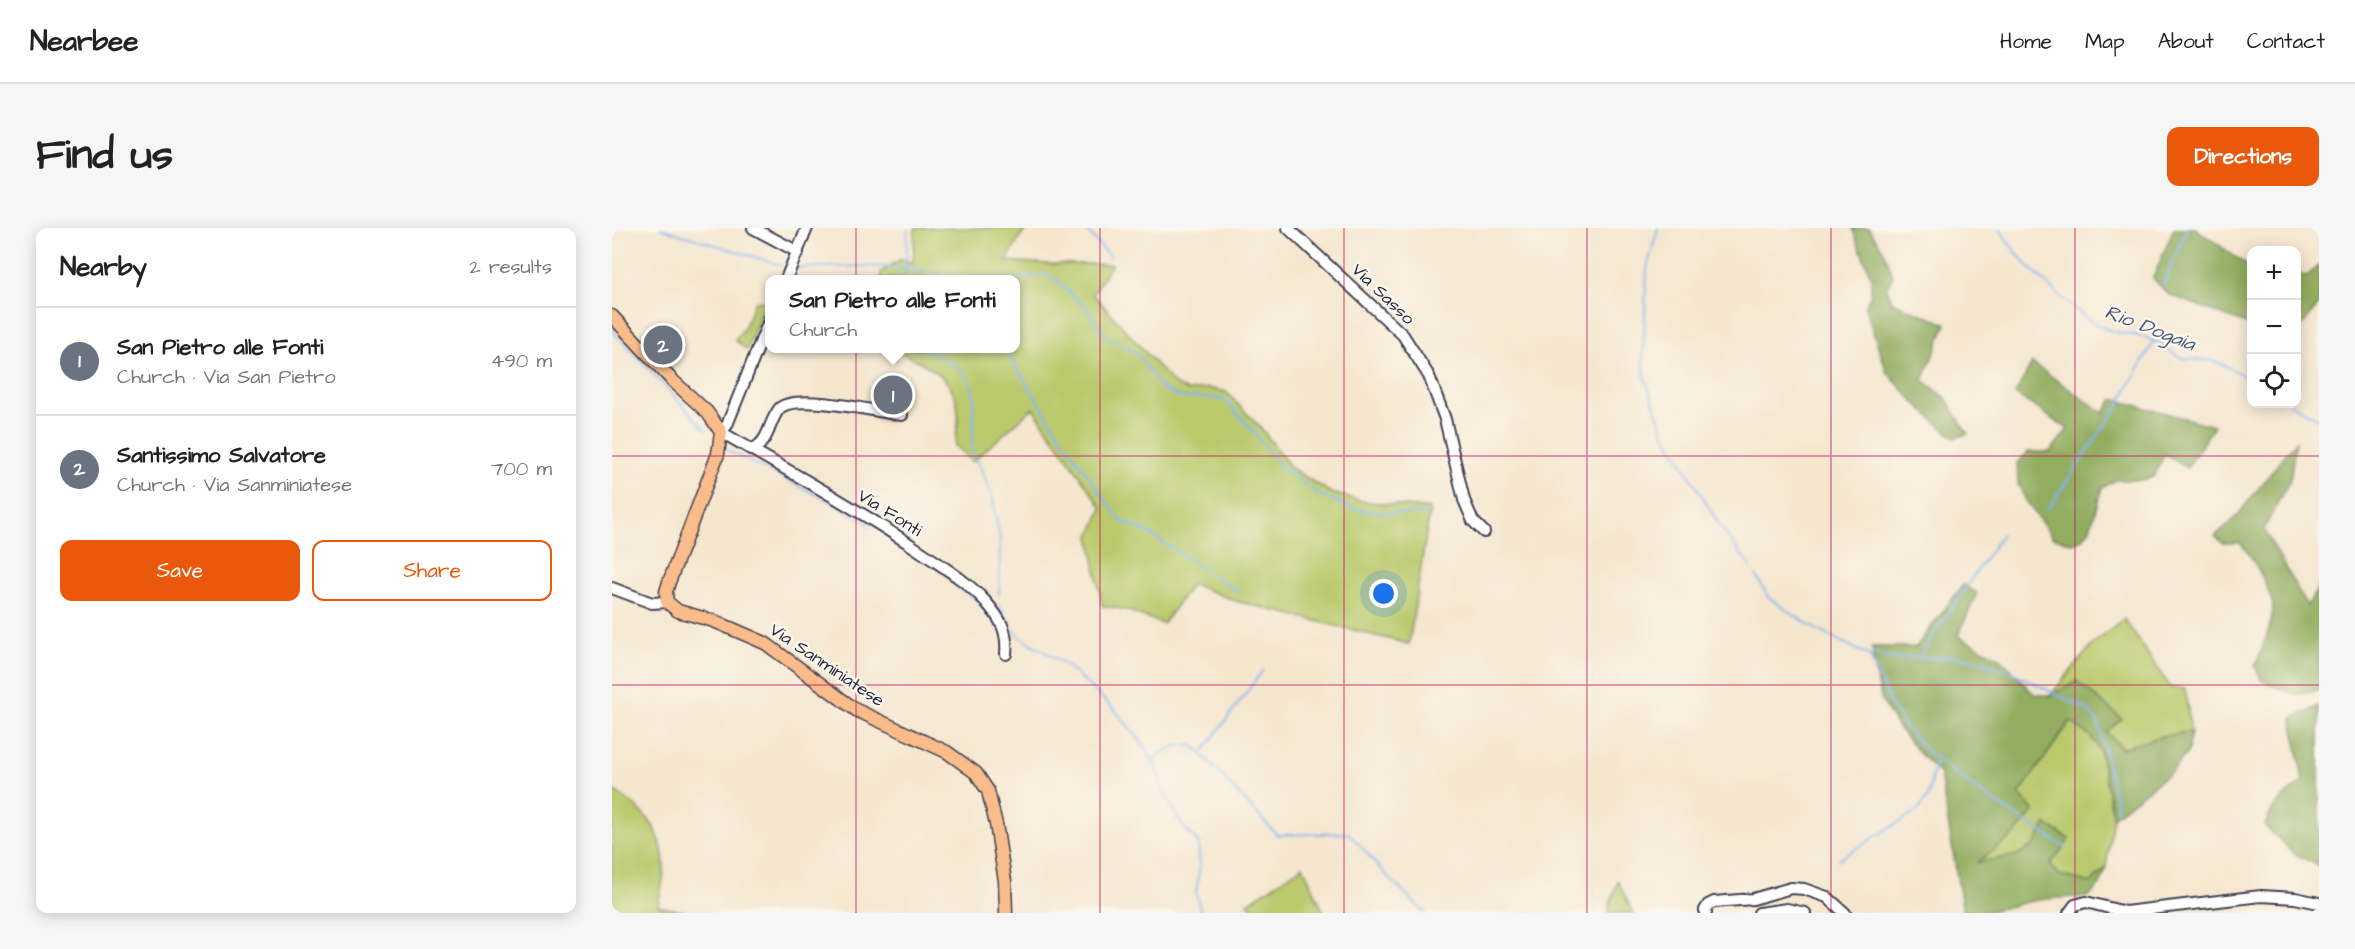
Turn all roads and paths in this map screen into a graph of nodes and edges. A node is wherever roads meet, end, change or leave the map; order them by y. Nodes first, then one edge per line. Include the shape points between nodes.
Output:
1 (753, 228) edge
2 (807, 228) edge
3 (1288, 228) edge
4 (798, 252) junction
5 (788, 275) edge
6 (612, 316) edge
7 (765, 330) edge
8 (902, 415) dead end
9 (721, 432) junction
10 (752, 450) junction
11 (1484, 532) dead end
12 (612, 588) edge
13 (667, 602) junction
14 (1006, 654) dead end
15 (2319, 903) edge
16 (1705, 911) edge
17 (1006, 913) edge
18 (1759, 913) edge
19 (1805, 913) edge
20 (1845, 913) edge
21 (2069, 913) edge

1 - 4 street
2 - 4 street
3 - 11 street, Via Sasso via 1399,331 1413,351 1429,376 1445,419 1468,512
4 - 5 street
6 - 9 main road via 671,380 707,412
7 - 9 street
8 - 10 street via 837,405 784,404 763,442
9 - 10 street, Via Fonti
9 - 13 main road via 718,454 669,582
10 - 14 street, Via Fonti via 895,534 952,573 984,599 1001,623 1007,637
12 - 13 street via 652,603
13 - 17 main road, Via Sanminiatese via 678,611 756,639 856,710 947,752 976,773 988,791 996,824
15 - 21 street via 2261,896 2124,912 2086,902 2075,905
16 - 20 street via 1714,902 1753,899 1791,888 1827,897
18 - 19 street via 1787,909

